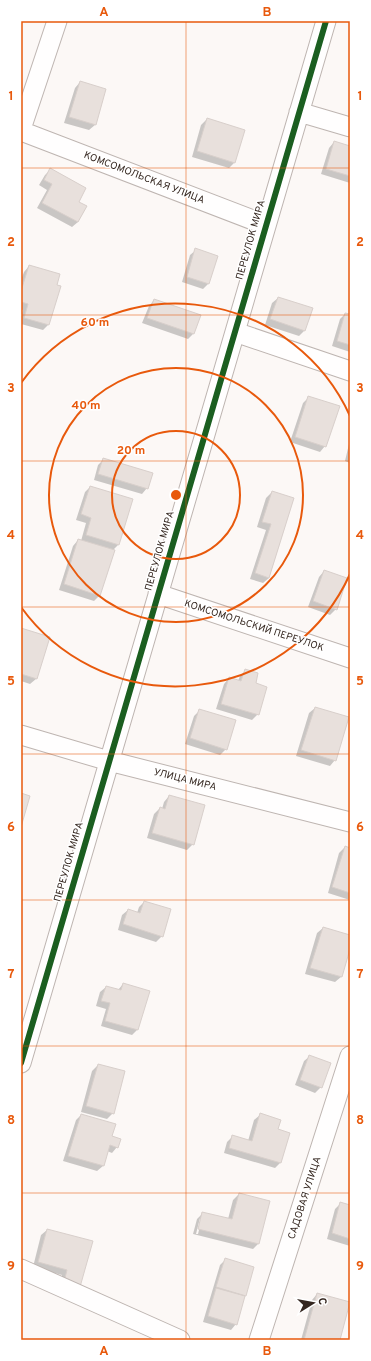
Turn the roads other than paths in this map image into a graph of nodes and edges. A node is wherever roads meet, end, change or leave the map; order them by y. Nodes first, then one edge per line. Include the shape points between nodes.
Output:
1 (56, 21) edge
2 (326, 21) edge
3 (299, 112) junction
4 (350, 127) edge
5 (21, 130) edge
6 (266, 225) junction
7 (235, 332) junction
8 (350, 371) edge
9 (158, 594) junction
10 (350, 658) edge
11 (21, 735) edge
12 (109, 761) junction
13 (350, 822) edge
14 (350, 1056) edge
15 (21, 1063) edge
16 (21, 1269) edge
17 (180, 1340) edge
18 (259, 1340) edge

1 - 5 street
2 - 3 street, ПЕРЕУЛОК МИРА
3 - 4 street
3 - 6 street, ПЕРЕУЛОК МИРА
5 - 6 street, КОМСОМОЛЬСКАЯ УЛИЦА
6 - 7 street, ПЕРЕУЛОК МИРА
7 - 8 street
7 - 9 street, ПЕРЕУЛОК МИРА
9 - 10 street, КОМСОМОЛЬСКИЙ ПЕРЕУЛОК
9 - 12 street, ПЕРЕУЛОК МИРА
11 - 12 street, УЛИЦА МИРА
12 - 13 street, УЛИЦА МИРА
12 - 15 street, ПЕРЕУЛОК МИРА
14 - 18 street, САДОВАЯ УЛИЦА
16 - 17 street

